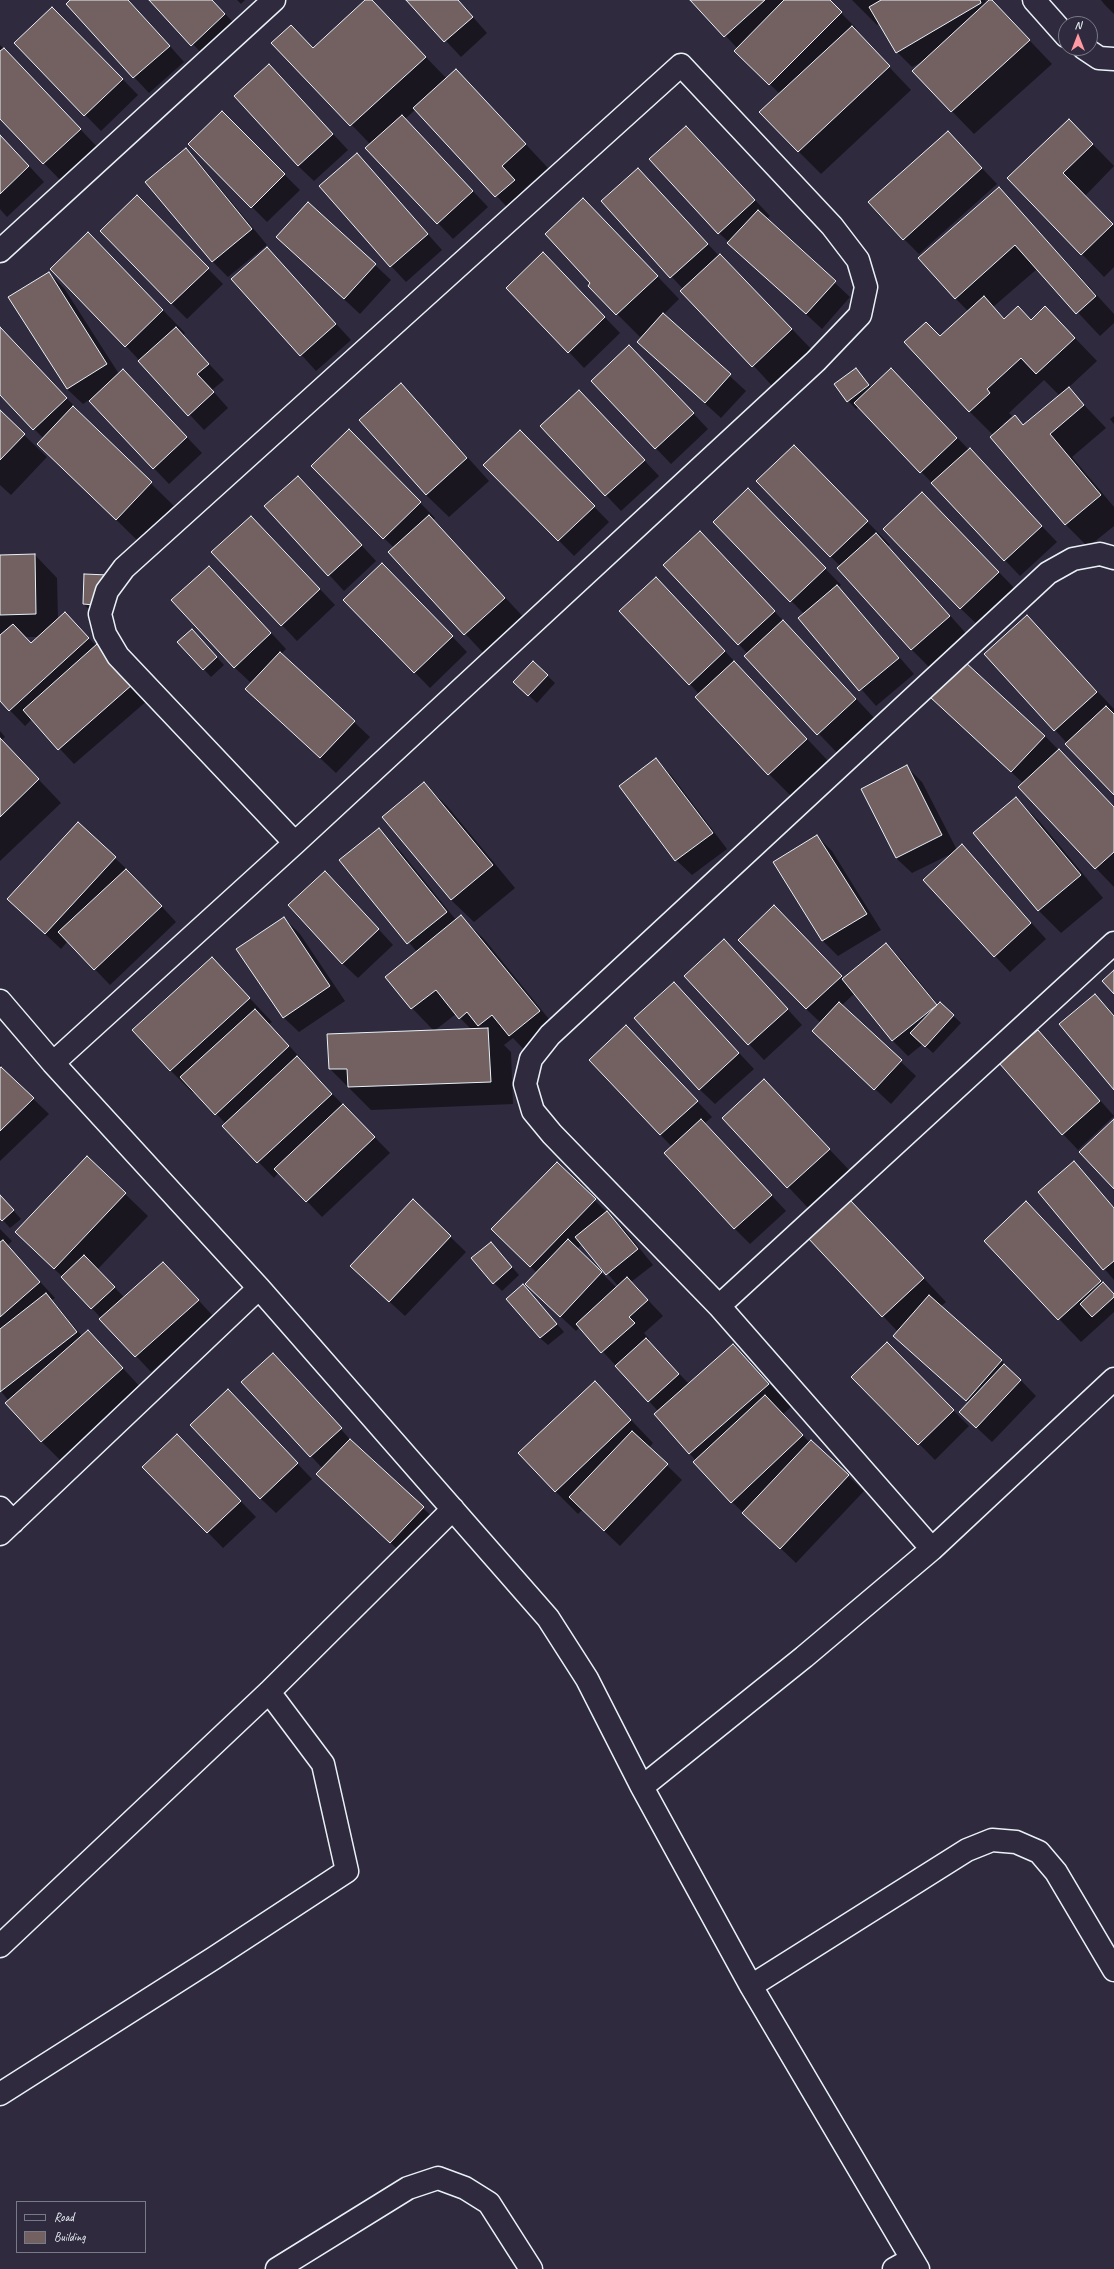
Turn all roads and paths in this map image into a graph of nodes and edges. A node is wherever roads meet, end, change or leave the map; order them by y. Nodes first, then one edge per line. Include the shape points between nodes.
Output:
1 (274, 0) edge
2 (1034, 0) edge
3 (1058, 27) edge
4 (1096, 56) edge
5 (1114, 59) edge
6 (0, 251) edge
7 (1114, 558) edge
8 (295, 843) junction
9 (1114, 943) edge
10 (0, 1000) edge
11 (53, 1063) junction
12 (259, 1288) junction
13 (719, 1306) junction
14 (1114, 1379) edge
15 (453, 1509) junction
16 (4, 1521) edge
17 (932, 1549) junction
18 (269, 1692) junction
19 (642, 1787) junction
20 (0, 1946) edge
21 (1114, 1970) edge
22 (751, 1986) junction
23 (0, 2094) edge
24 (908, 2266) edge
25 (277, 2269) edge
26 (531, 2269) edge

1 - 6 street
2 - 3 street
4 - 5 street
7 - 13 street via 1100,554 1073,559 1048,572 665,926 550,1035 531,1059 525,1084 533,1110 552,1134
8 - 8 street via 118,656 105,634 100,614 107,591 124,568 681,65 832,226 858,260 866,287 860,315 816,361
8 - 11 street
9 - 13 street
10 - 11 street
11 - 12 street
12 - 15 street
12 - 16 street
13 - 17 street
14 - 17 street
15 - 18 street
15 - 19 street via 548,1618 566,1644 587,1679
17 - 19 street via 804,1657
18 - 20 street
18 - 23 street via 323,1764 346,1871
19 - 22 street
21 - 22 street via 1056,1872 1039,1852 1016,1842 992,1840 967,1850
22 - 24 street
25 - 26 street via 408,2188 438,2178 465,2188 489,2203

